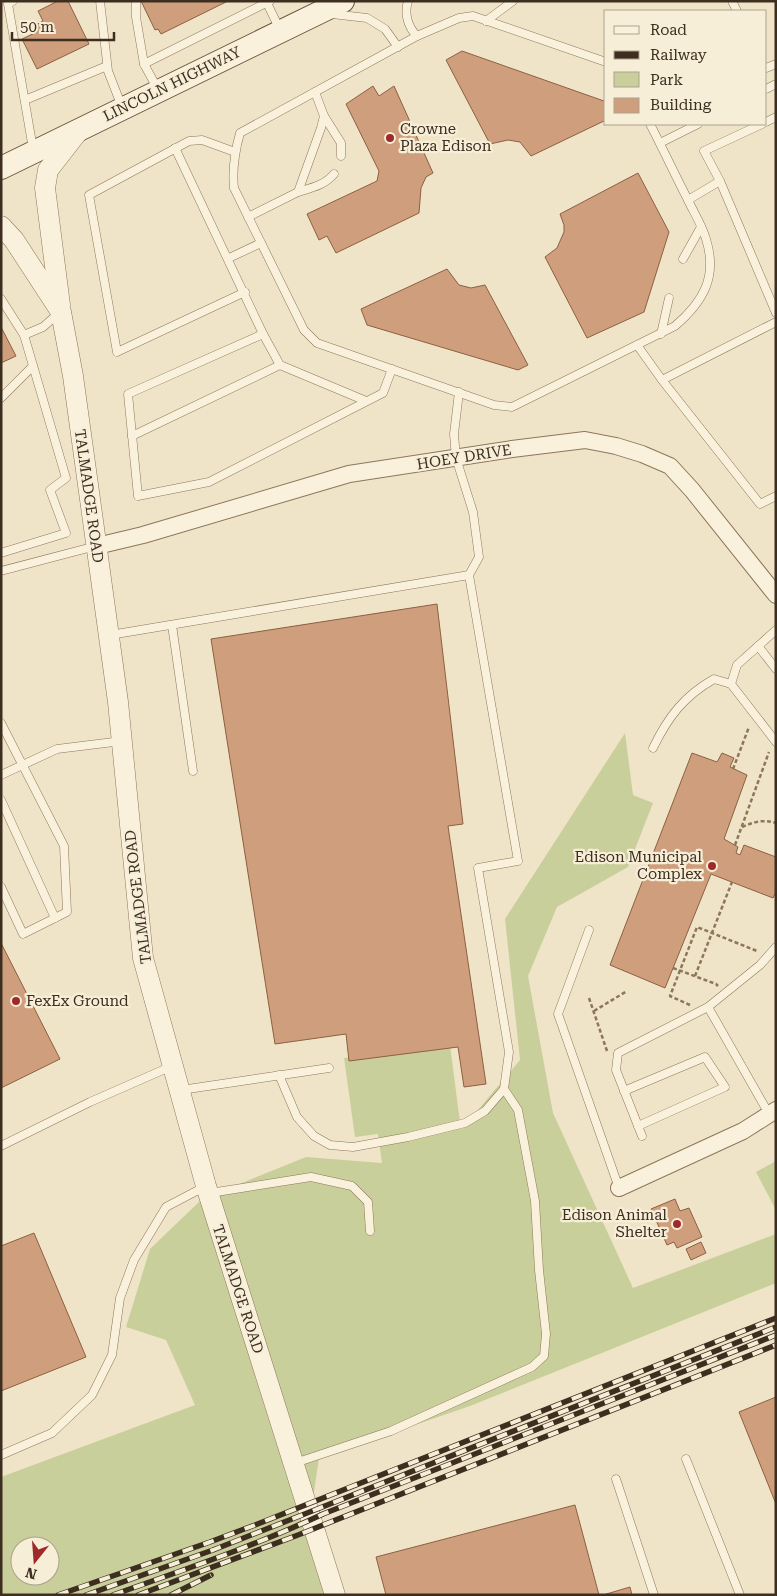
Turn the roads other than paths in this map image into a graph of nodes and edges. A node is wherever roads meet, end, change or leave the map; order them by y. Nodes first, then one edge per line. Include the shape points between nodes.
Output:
1 (13, 1) edge
2 (100, 1) edge
3 (136, 1) edge
4 (343, 1) edge
5 (408, 1) edge
6 (513, 1) edge
7 (268, 2) edge
8 (319, 10) junction
9 (486, 21) junction
10 (280, 32) junction
11 (416, 36) junction
12 (398, 47) junction
13 (604, 61) edge
14 (144, 64) junction
15 (107, 66) junction
16 (159, 91) junction
17 (315, 92) junction
18 (25, 100) junction
19 (122, 108) junction
20 (324, 116) junction
21 (651, 125) edge
22 (696, 125) edge
23 (760, 125) edge
24 (81, 128) junction
25 (660, 143) junction
26 (175, 148) junction
27 (34, 152) junction
28 (235, 152) junction
29 (341, 156) dead end
30 (1, 168) edge
31 (334, 174) dead end
32 (720, 181) junction
33 (298, 192) junction
34 (688, 200) junction
35 (248, 217) junction
36 (1, 226) edge
37 (701, 227) junction
38 (261, 243) junction
39 (229, 258) junction
40 (682, 259) dead end
41 (245, 292) junction
42 (669, 298) dead end
43 (1, 299) edge
44 (61, 312) junction
45 (776, 313) edge
46 (776, 322) edge
47 (263, 334) junction
48 (661, 334) junction
49 (24, 336) junction
50 (637, 345) junction
51 (280, 365) junction
52 (32, 366) junction
53 (392, 369) junction
54 (662, 380) junction
55 (459, 392) junction
56 (1, 398) edge
57 (366, 401) junction
58 (132, 436) junction
59 (456, 458) junction
60 (776, 496) edge
61 (96, 546) junction
62 (1, 553) edge
63 (1, 571) edge
64 (469, 575) junction
65 (776, 595) edge
66 (172, 625) junction
67 (776, 630) edge
68 (108, 636) junction
69 (758, 646) junction
70 (776, 669) edge
71 (731, 684) junction
72 (1, 722) edge
73 (122, 741) junction
74 (776, 742) edge
75 (653, 748) dead end
76 (24, 764) junction
77 (193, 771) dead end
78 (1, 775) edge
79 (1, 800) edge
80 (1, 887) edge
81 (55, 918) junction
82 (589, 930) dead end
83 (776, 947) edge
84 (708, 1006) junction
85 (172, 1066) junction
86 (328, 1068) dead end
87 (278, 1075) junction
88 (504, 1089) junction
89 (179, 1090) junction
90 (624, 1091) junction
91 (772, 1112) edge
92 (638, 1126) junction
93 (642, 1136) dead end
94 (1, 1146) edge
95 (619, 1188) joint
96 (207, 1190) junction
97 (370, 1231) dead end
98 (1, 1455) edge
99 (686, 1459) dead end
100 (293, 1464) junction
101 (616, 1479) dead end
102 (334, 1595) edge
103 (654, 1595) edge
104 (740, 1595) edge

1 - 18 lane via 8,4
2 - 15 lane
3 - 14 lane
4 - 8 main road, LINCOLN HIGHWAY
5 - 11 lane via 406,8 410,28
6 - 9 lane
7 - 10 lane
7 - 14 lane
8 - 10 main road, LINCOLN HIGHWAY
8 - 12 lane via 367,18 385,29
9 - 11 lane via 473,16 458,18
9 - 13 lane
10 - 16 main road, LINCOLN HIGHWAY
11 - 12 lane
12 - 17 lane
14 - 16 lane
15 - 18 lane
15 - 19 lane
16 - 19 main road, LINCOLN HIGHWAY
17 - 20 lane
17 - 28 lane via 240,133
18 - 27 lane
19 - 24 main road, LINCOLN HIGHWAY
20 - 29 lane via 341,143
20 - 33 lane
21 - 25 lane
22 - 25 lane
23 - 32 lane via 704,151
24 - 27 main road, LINCOLN HIGHWAY
24 - 44 street via 48,170 45,188
25 - 34 lane
26 - 28 lane via 189,141 202,140
26 - 39 lane
26 - 41 lane via 89,195 117,352
27 - 30 main road, LINCOLN HIGHWAY
28 - 35 lane via 234,188
31 - 33 lane via 319,185
32 - 34 lane
32 - 45 lane
33 - 35 lane
34 - 37 lane
35 - 38 lane
36 - 44 street, TALMADGE ROAD via 14,240
37 - 40 lane
37 - 48 lane via 711,259 705,291 690,313
38 - 39 lane
38 - 53 lane via 304,330 317,343
39 - 41 lane
41 - 47 lane
42 - 48 lane
43 - 49 lane
44 - 49 lane via 43,327
44 - 61 street, TALMADGE ROAD
46 - 54 lane
47 - 51 lane
47 - 58 lane via 128,394
48 - 50 lane
49 - 52 lane
50 - 54 lane
50 - 55 lane via 512,407 494,405
51 - 57 lane
51 - 58 lane
52 - 56 lane
52 - 62 lane via 66,478 50,490 66,533
53 - 55 lane
53 - 57 lane via 383,393
54 - 60 lane via 760,504
55 - 59 lane via 454,434
57 - 58 lane via 209,482 138,496
59 - 61 street, HOEY DRIVE via 349,474
59 - 64 lane via 474,512 479,557
59 - 65 street, HOEY DRIVE via 586,440 642,454 670,466
61 - 63 lane
61 - 68 street, TALMADGE ROAD
64 - 66 lane
64 - 88 lane via 518,861 478,868 509,1052
66 - 68 lane
66 - 77 lane
67 - 69 lane
68 - 73 street, TALMADGE ROAD
69 - 70 lane
69 - 71 lane via 737,665
71 - 74 lane
71 - 75 lane via 714,679 700,687 679,705
72 - 76 lane
73 - 76 lane via 57,749
73 - 85 street, TALMADGE ROAD via 143,958
76 - 78 lane
76 - 81 lane via 64,846 67,912
79 - 81 lane
80 - 81 lane via 23,934
82 - 95 lane via 558,1014
83 - 84 lane via 760,965
84 - 90 lane via 618,1053 616,1070
84 - 91 lane
85 - 89 street, TALMADGE ROAD
85 - 94 lane
86 - 87 lane
87 - 88 lane via 297,1117 314,1136 330,1145 353,1147 465,1123 485,1111
87 - 89 lane
88 - 100 lane via 518,1110 535,1201 546,1334 544,1356 532,1367 424,1417
89 - 96 street, TALMADGE ROAD
90 - 92 lane
90 - 92 lane via 705,1057 725,1087
91 - 95 street via 744,1131
92 - 93 lane
96 - 97 lane via 311,1177 352,1186 368,1202
96 - 98 lane via 166,1207 134,1260 120,1298 112,1355 92,1395 52,1433
96 - 100 street, TALMADGE ROAD
99 - 104 lane
100 - 102 street, TALMADGE ROAD
101 - 103 lane

